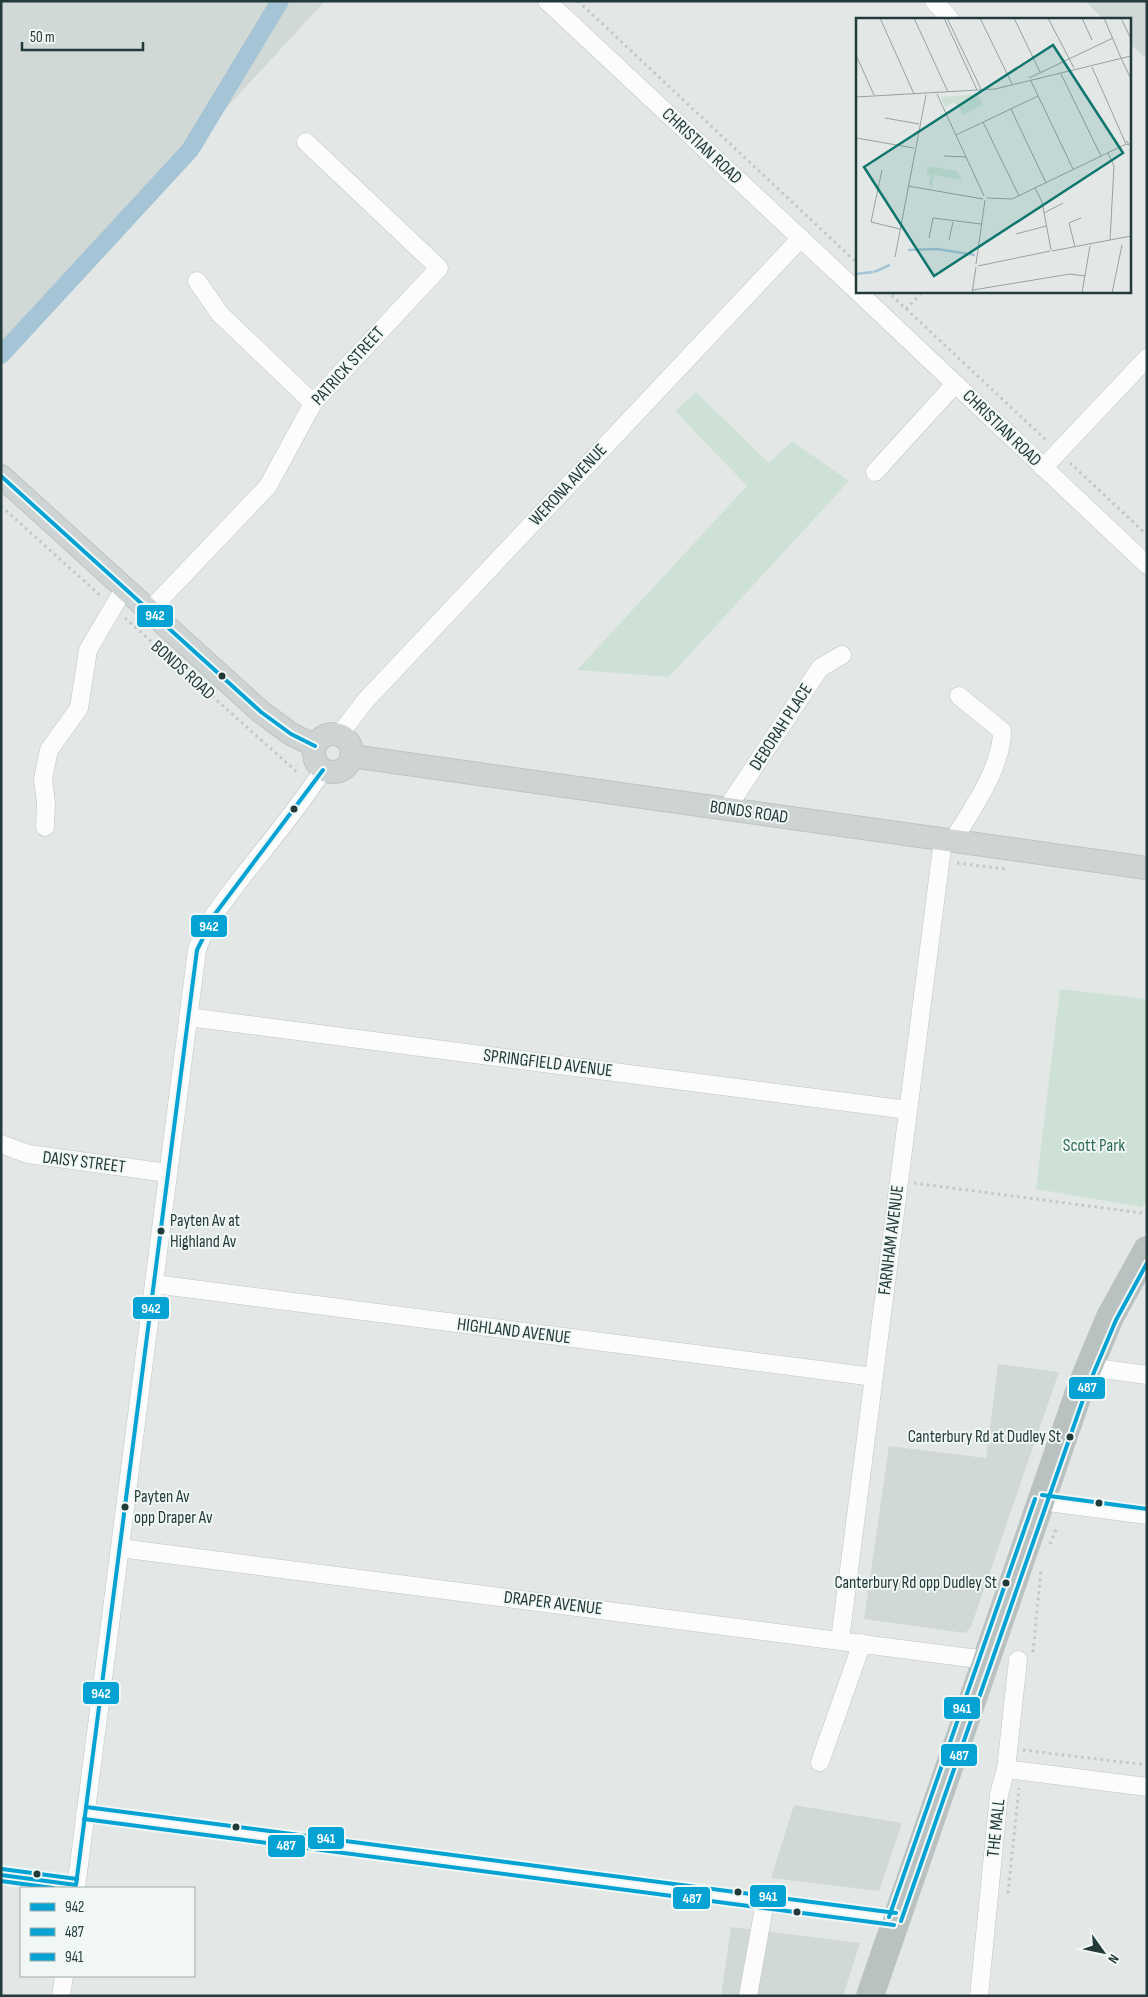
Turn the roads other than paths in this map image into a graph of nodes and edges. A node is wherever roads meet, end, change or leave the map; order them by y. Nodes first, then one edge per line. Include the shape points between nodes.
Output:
1 (547, 1) edge
2 (934, 1) edge
3 (949, 18) edge
4 (306, 142) dead end
5 (801, 238) junction
6 (197, 281) dead end
7 (856, 290) edge
8 (858, 292) edge
9 (1147, 358) edge
10 (956, 384) junction
11 (313, 403) junction
12 (1043, 468) junction
13 (874, 472) dead end
14 (1, 476) edge
15 (1147, 566) edge
16 (125, 587) junction
17 (150, 610) junction
18 (842, 655) dead end
19 (959, 696) dead end
20 (339, 735) junction
21 (315, 746) junction
22 (352, 756) junction
23 (323, 770) junction
24 (727, 808) junction
25 (45, 827) dead end
26 (947, 841) junction
27 (1147, 868) edge
28 (188, 1017) junction
29 (908, 1110) junction
30 (1, 1144) edge
31 (168, 1173) junction
32 (1147, 1250) edge
33 (154, 1284) junction
34 (1088, 1367) junction
35 (1147, 1375) edge
36 (874, 1377) junction
37 (1040, 1501) junction
38 (1147, 1515) edge
39 (120, 1548) junction
40 (840, 1640) junction
41 (862, 1643) junction
42 (986, 1660) junction
43 (1018, 1660) dead end
44 (820, 1762) dead end
45 (1006, 1769) junction
46 (1147, 1787) edge
47 (85, 1813) junction
48 (1, 1875) edge
49 (76, 1887) edge
50 (765, 1902) junction
51 (895, 1919) junction
52 (64, 1977) edge
53 (61, 1996) edge
54 (748, 1996) edge
55 (870, 1996) edge
56 (979, 1996) edge

1 - 5 street, CHRISTIAN ROAD
2 - 3 street
4 - 11 street, PATRICK STREET via 439,268
5 - 7 street, CHRISTIAN ROAD
5 - 20 street, WERONA AVENUE via 366,700
6 - 11 street via 220,314
8 - 10 street, CHRISTIAN ROAD
9 - 12 street
10 - 12 street, CHRISTIAN ROAD
10 - 13 street
11 - 17 street, PATRICK STREET via 268,486
12 - 15 street, CHRISTIAN ROAD
14 - 16 main road, BONDS ROAD
16 - 17 main road, BONDS ROAD
16 - 25 street via 88,650 79,708 49,750 44,779
17 - 21 main road, BONDS ROAD via 261,712 291,734
18 - 24 street, DEBORAH PLACE via 820,668
19 - 26 street via 1002,731 1002,742 986,785
20 - 21 main road via 322,737
20 - 22 main road via 348,741
21 - 23 main road via 314,757
22 - 23 main road via 341,770
22 - 24 main road, BONDS ROAD
23 - 28 street via 207,925 197,950
24 - 26 main road, BONDS ROAD
26 - 27 main road, BONDS ROAD
26 - 29 street, FARNHAM AVENUE
28 - 29 street, SPRINGFIELD AVENUE
28 - 31 street
29 - 36 street, FARNHAM AVENUE
30 - 31 street, DAISY STREET via 28,1154
31 - 33 street
32 - 34 highway via 1110,1317
33 - 36 street, HIGHLAND AVENUE
33 - 39 street
34 - 35 street
34 - 37 highway
36 - 40 street, FARNHAM AVENUE
37 - 38 street
37 - 42 highway
39 - 40 street, DRAPER AVENUE
39 - 47 street
40 - 41 street, DRAPER AVENUE
41 - 42 street, DRAPER AVENUE
41 - 44 street
42 - 51 highway
43 - 45 street, THE MALL
45 - 46 street
45 - 56 street, THE MALL via 1000,1794
47 - 49 street
47 - 50 street
48 - 49 street
50 - 51 street
50 - 54 street
51 - 55 highway
52 - 53 street

